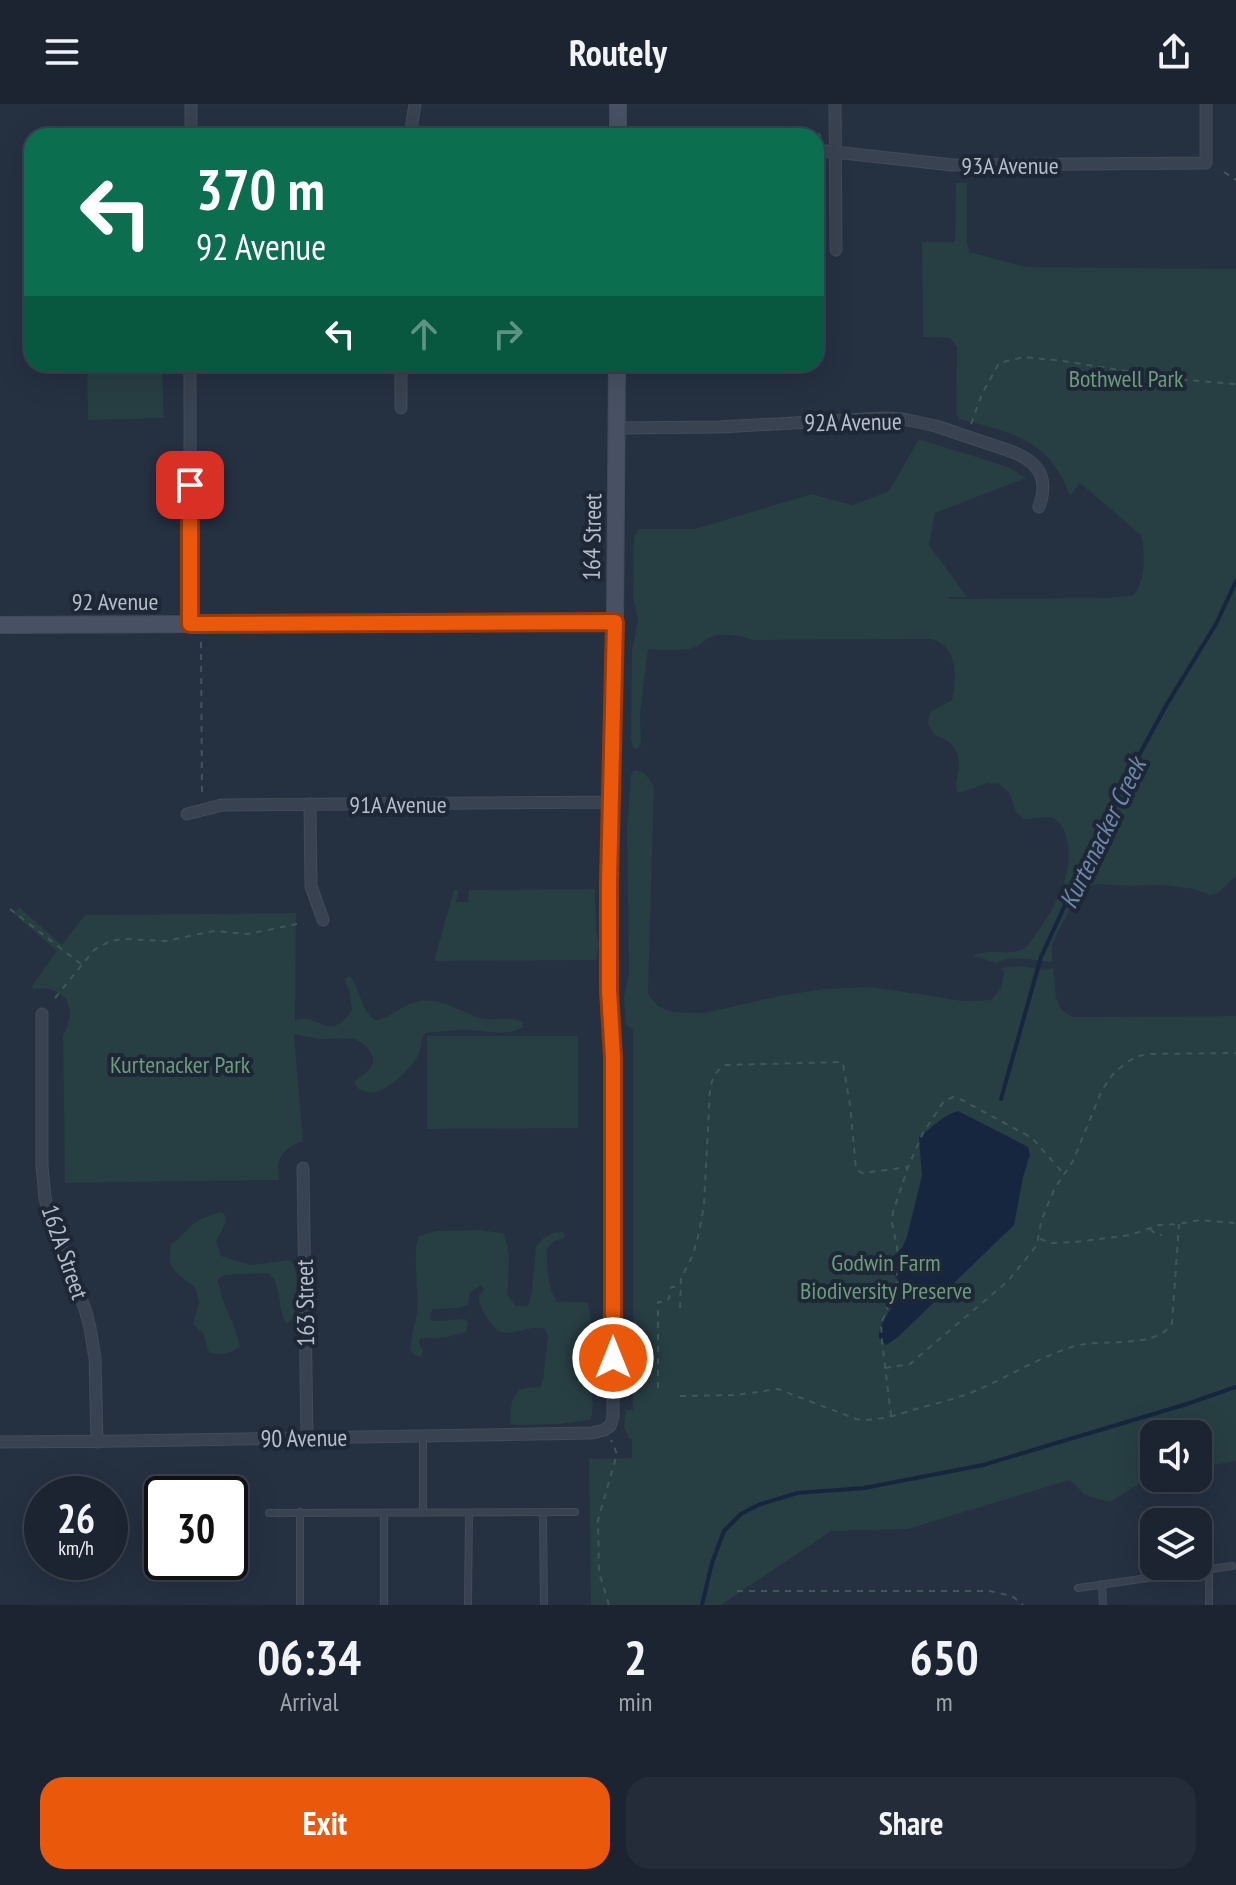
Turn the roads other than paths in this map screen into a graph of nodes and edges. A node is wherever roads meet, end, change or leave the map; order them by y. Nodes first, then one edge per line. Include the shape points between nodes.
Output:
1 (191, 104) edge
2 (415, 104) edge
3 (618, 104) edge
4 (835, 104) edge
5 (1206, 104) edge
6 (191, 128) edge
7 (411, 128) edge
8 (618, 128) edge
9 (824, 151) edge
10 (835, 153) junction
11 (836, 250) dead end
12 (190, 372) edge
13 (401, 372) edge
14 (617, 372) edge
15 (401, 408) dead end
16 (617, 428) junction
17 (1039, 507) dead end
18 (615, 622) junction
19 (190, 624) junction
20 (0, 625) edge
21 (610, 802) junction
22 (310, 804) junction
23 (187, 814) dead end
24 (323, 920) dead end
25 (42, 1014) dead end
26 (303, 1168) dead end
27 (608, 1432) joint
28 (423, 1436) junction
29 (307, 1438) junction
30 (0, 1442) edge
31 (97, 1442) junction
32 (300, 1512) junction
33 (575, 1512) dead end
34 (269, 1513) dead end
35 (384, 1513) junction
36 (423, 1513) junction
37 (469, 1513) junction
38 (543, 1513) junction
39 (1232, 1566) dead end
40 (1212, 1569) edge
41 (1140, 1579) edge
42 (1209, 1580) edge
43 (1102, 1584) junction
44 (1078, 1588) dead end
45 (300, 1605) edge
46 (384, 1605) edge
47 (468, 1605) edge
48 (544, 1605) edge
49 (1103, 1605) edge
50 (1209, 1605) edge

1 - 6 street
2 - 7 street
3 - 8 street
4 - 10 street
5 - 10 street, 93A Avenue via 1206,163 952,165
9 - 10 street, 93A Avenue
10 - 11 street
12 - 19 street
13 - 15 street
14 - 16 street, 164 Street
16 - 17 street, 92A Avenue via 885,418 919,422 1027,458 1044,487
16 - 18 street, 164 Street
18 - 19 street, 92 Avenue
18 - 21 street, 164 Street
19 - 20 street, 92 Avenue
21 - 22 street, 91A Avenue
21 - 27 street, 164 Street via 613,1397
22 - 23 street, 91A Avenue via 222,805
22 - 24 street via 311,886
25 - 31 street, 162A Street via 45,1198 90,1328
26 - 29 street, 163 Street
27 - 28 street, 90 Avenue
28 - 29 street, 90 Avenue
28 - 36 lane
29 - 31 street, 90 Avenue
30 - 31 street, 90 Avenue
32 - 34 lane
32 - 35 lane
32 - 45 lane
33 - 38 lane
35 - 36 lane
35 - 46 lane
36 - 37 lane
37 - 38 lane
37 - 47 lane
38 - 48 lane
39 - 40 lane
41 - 43 lane
42 - 50 lane
43 - 44 lane
43 - 49 lane

